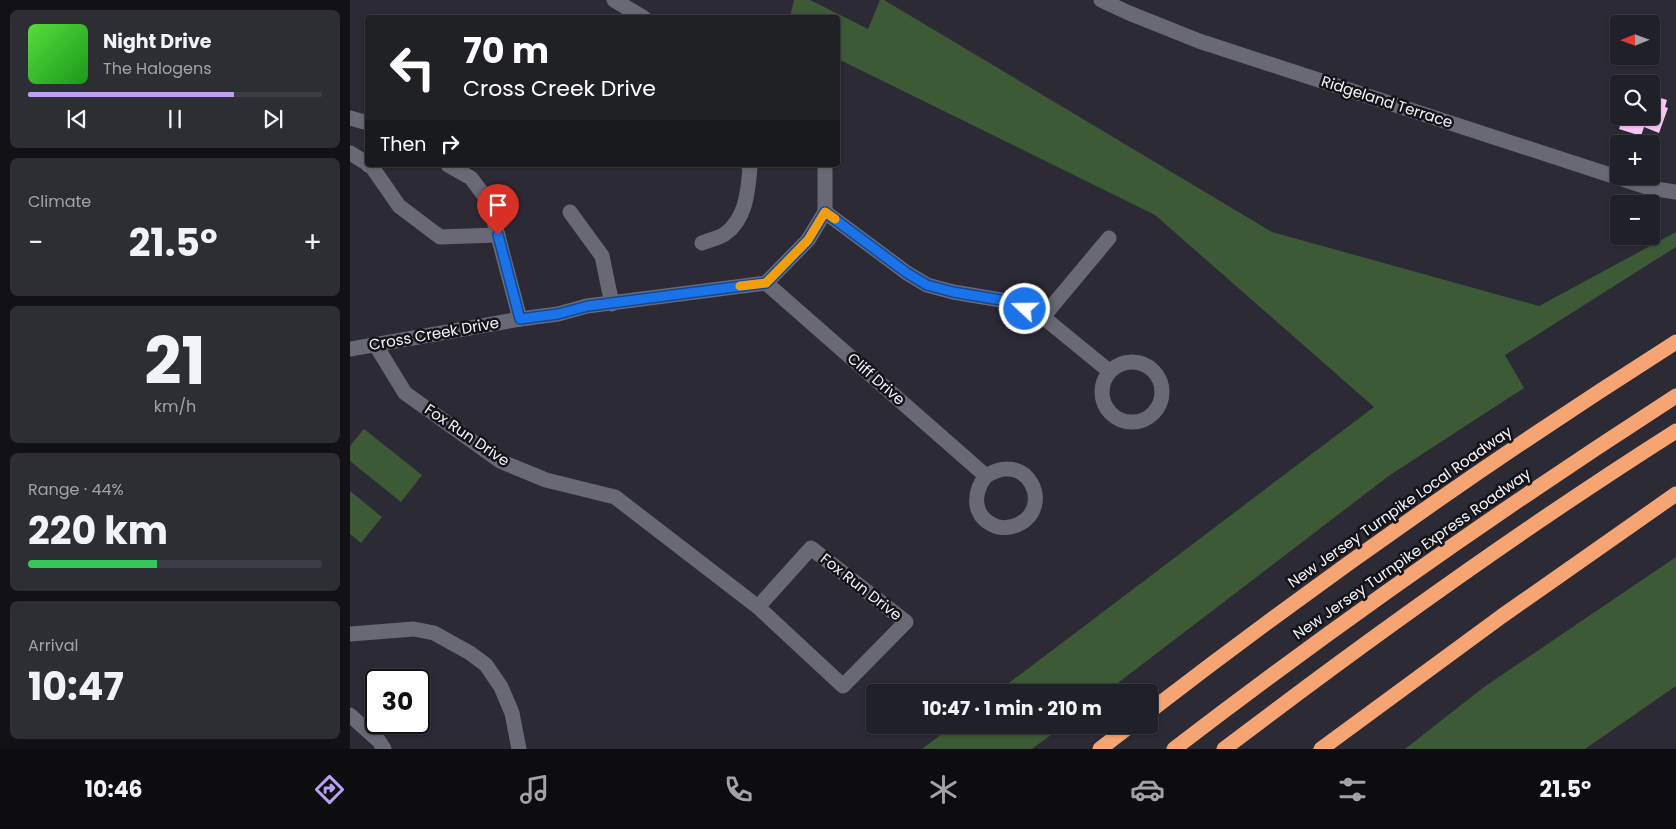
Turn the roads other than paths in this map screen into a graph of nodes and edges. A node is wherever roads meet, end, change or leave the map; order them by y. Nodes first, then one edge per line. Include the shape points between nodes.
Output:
1 (614, 0) edge
2 (1102, 0) edge
3 (639, 15) edge
4 (350, 118) edge
5 (365, 122) edge
6 (350, 154) edge
7 (365, 163) edge
8 (372, 167) edge
9 (452, 167) edge
10 (749, 167) edge
11 (824, 167) edge
12 (1676, 192) edge
13 (570, 212) dead end
14 (825, 212) junction
15 (498, 235) junction
16 (1108, 238) dead end
17 (702, 243) dead end
18 (766, 283) junction
19 (612, 304) junction
20 (1043, 317) junction
21 (520, 319) junction
22 (1676, 342) edge
23 (375, 344) junction
24 (350, 349) edge
25 (1110, 371) junction
26 (1676, 396) edge
27 (1676, 432) edge
28 (986, 476) dead end
29 (1676, 494) edge
30 (758, 607) junction
31 (350, 634) edge
32 (1158, 704) edge
33 (350, 715) edge
34 (1119, 734) edge
35 (384, 749) edge
36 (519, 749) edge
37 (1100, 749) edge
38 (1174, 749) edge
39 (1224, 749) edge
40 (1321, 749) edge

1 - 3 street
2 - 12 street, Ridgeland Terrace via 1199,41 1650,188
4 - 5 street
6 - 7 street
8 - 15 street via 399,206 440,237
9 - 15 street via 471,178 489,202
10 - 17 street via 748,198 738,220 725,234
11 - 14 street
13 - 19 street via 602,256
14 - 18 street via 808,240
14 - 20 street via 927,285 1007,301
15 - 21 street
16 - 20 street
18 - 19 street, Cross Creek Drive
18 - 28 street, Cliff Drive
19 - 21 street, Cross Creek Drive
20 - 25 street
21 - 23 street, Cross Creek Drive
22 - 32 highway, New Jersey Turnpike Local Roadway via 1420,512
23 - 24 street, Cross Creek Drive
23 - 30 street, Fox Run Drive via 405,393 500,461 546,480 615,497
25 - 25 street via 1104,380 1102,400 1113,417 1133,423 1152,415 1162,399 1162,389 1154,371 1137,362 1117,365
26 - 38 highway, New Jersey Turnpike Express Roadway via 1411,574
27 - 39 highway via 1430,598
29 - 40 highway
30 - 30 street, Fox Run Drive via 843,686 906,622 811,548
31 - 36 street via 414,629 434,633 470,653 486,665 501,687 512,713
33 - 35 street
34 - 37 highway

